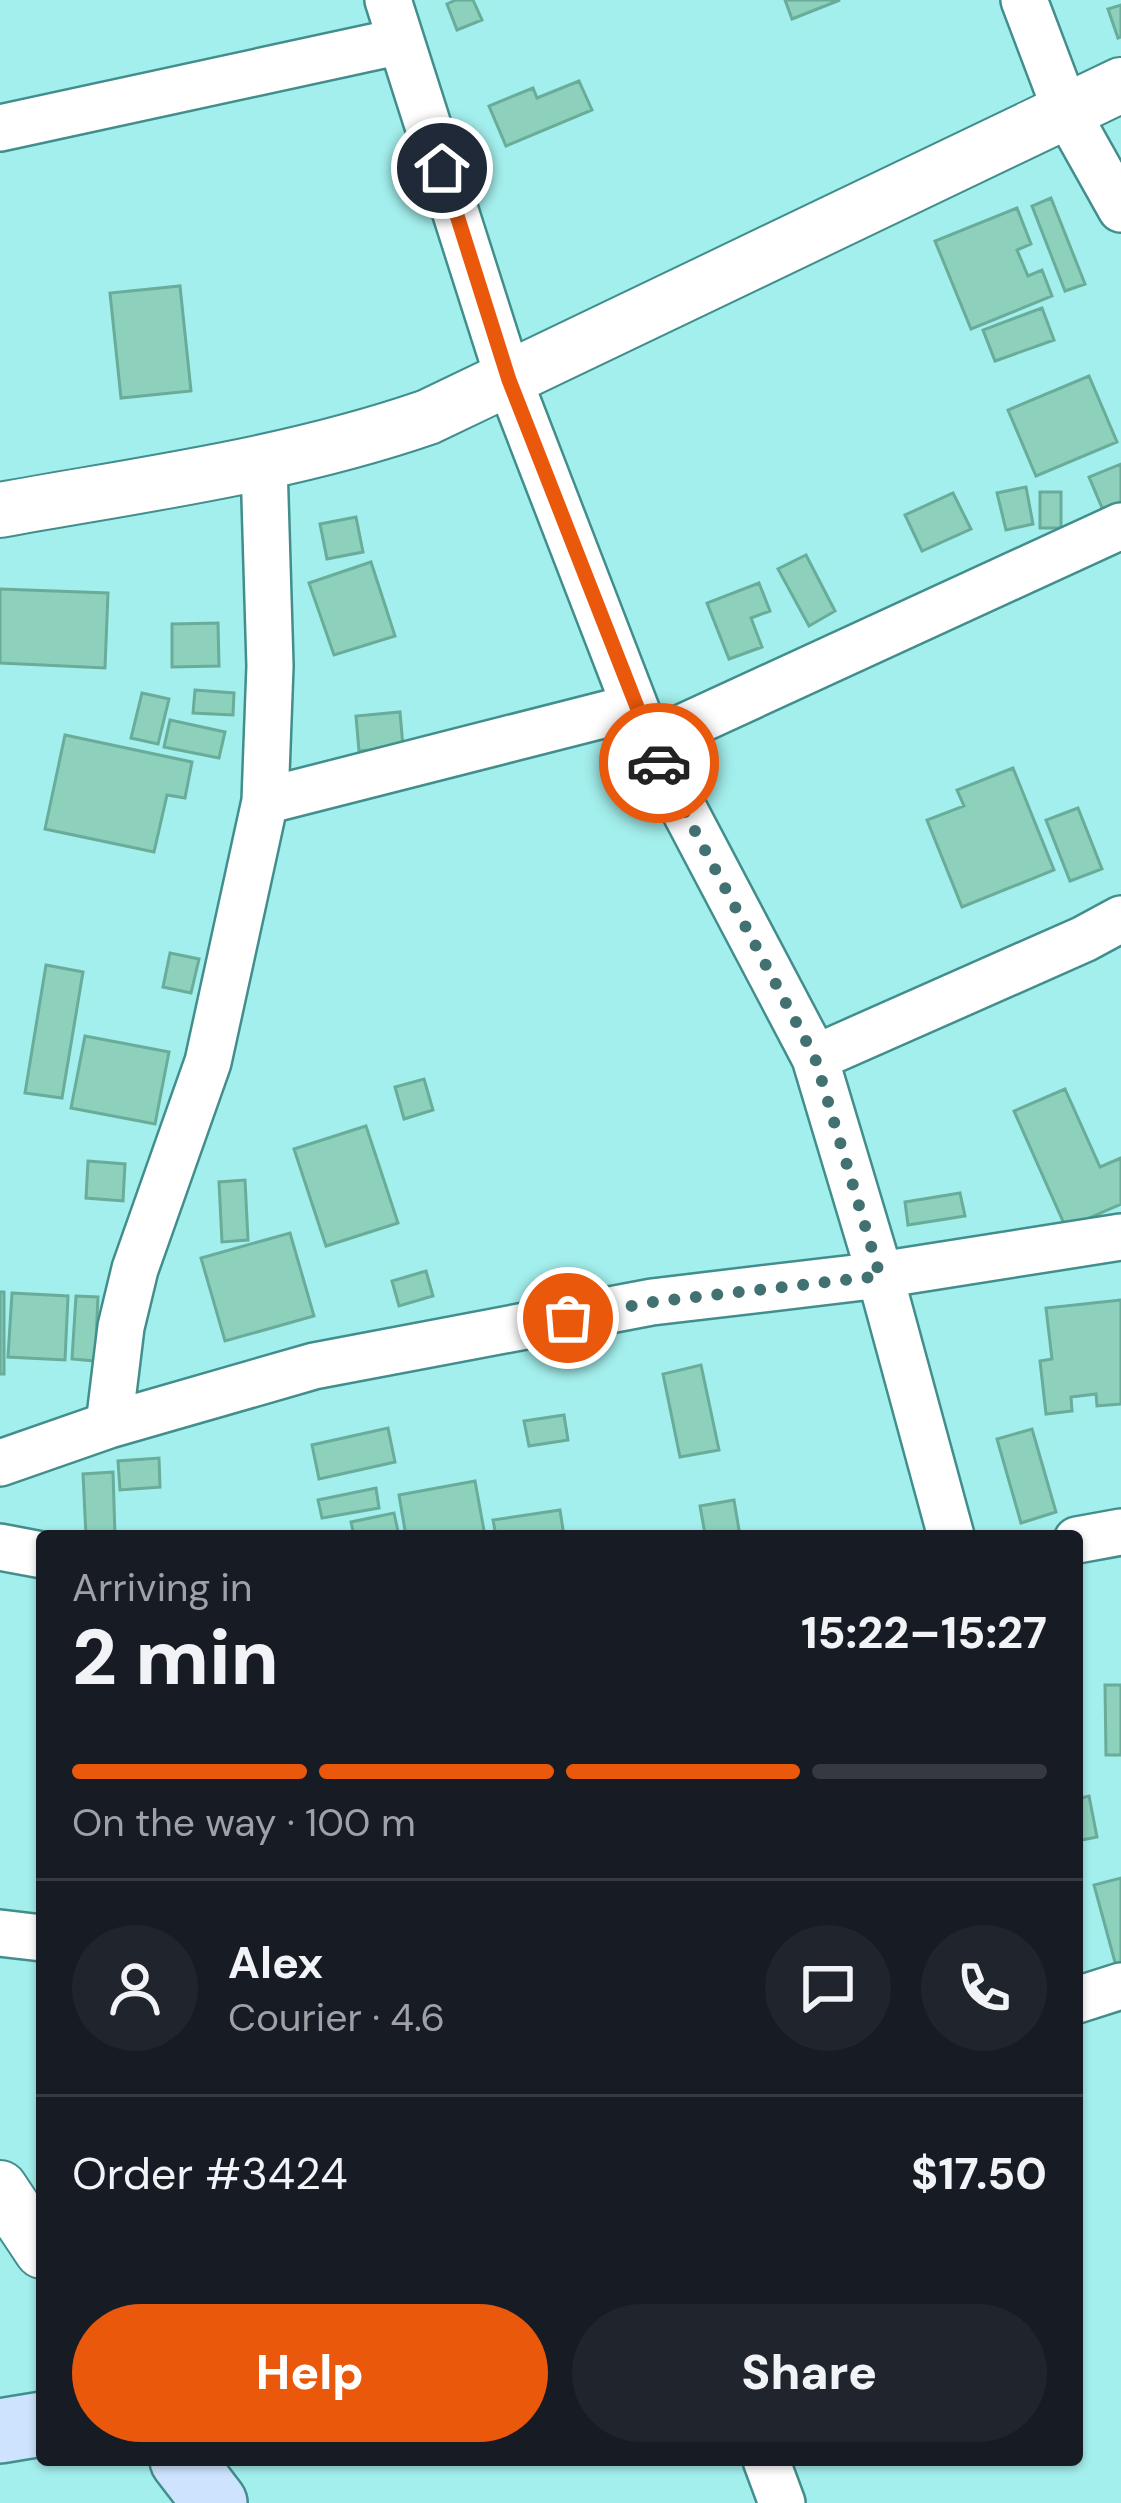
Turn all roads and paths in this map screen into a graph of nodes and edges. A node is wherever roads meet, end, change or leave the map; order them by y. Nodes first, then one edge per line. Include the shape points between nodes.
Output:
1 (1024, 0) edge
2 (395, 21) edge
3 (1121, 85) edge
4 (1066, 111) junction
5 (0, 128) edge
6 (1121, 209) edge
7 (509, 380) junction
8 (264, 464) junction
9 (0, 510) edge
10 (1121, 526) edge
11 (642, 725) junction
12 (265, 801) junction
13 (1121, 919) edge
14 (815, 1058) junction
15 (1121, 1237) edge
16 (880, 1276) junction
17 (110, 1425) junction
18 (0, 1463) edge
19 (949, 1530) edge
20 (1121, 1532) edge
21 (1083, 1539) edge
22 (0, 1547) edge
23 (36, 1555) edge
24 (0, 1933) edge
25 (36, 1937) edge
26 (1121, 1986) edge
27 (1083, 1998) edge
28 (0, 2188) edge
29 (36, 2242) edge
30 (36, 2426) edge
31 (0, 2432) edge
32 (768, 2466) edge
33 (782, 2503) edge

1 - 4 street
2 - 5 street
2 - 7 street
3 - 4 street
4 - 6 street
4 - 7 street
7 - 8 street via 389,430
7 - 11 street
8 - 9 street
8 - 12 street
10 - 11 street
11 - 12 street
11 - 14 street
12 - 17 street via 208,1062 135,1269
13 - 14 street
14 - 16 street
15 - 16 street
16 - 17 street via 652,1302 314,1366
16 - 19 street
17 - 18 street
20 - 21 street
22 - 23 street
24 - 25 street
26 - 27 street
28 - 29 street
30 - 31 main road
32 - 33 street

